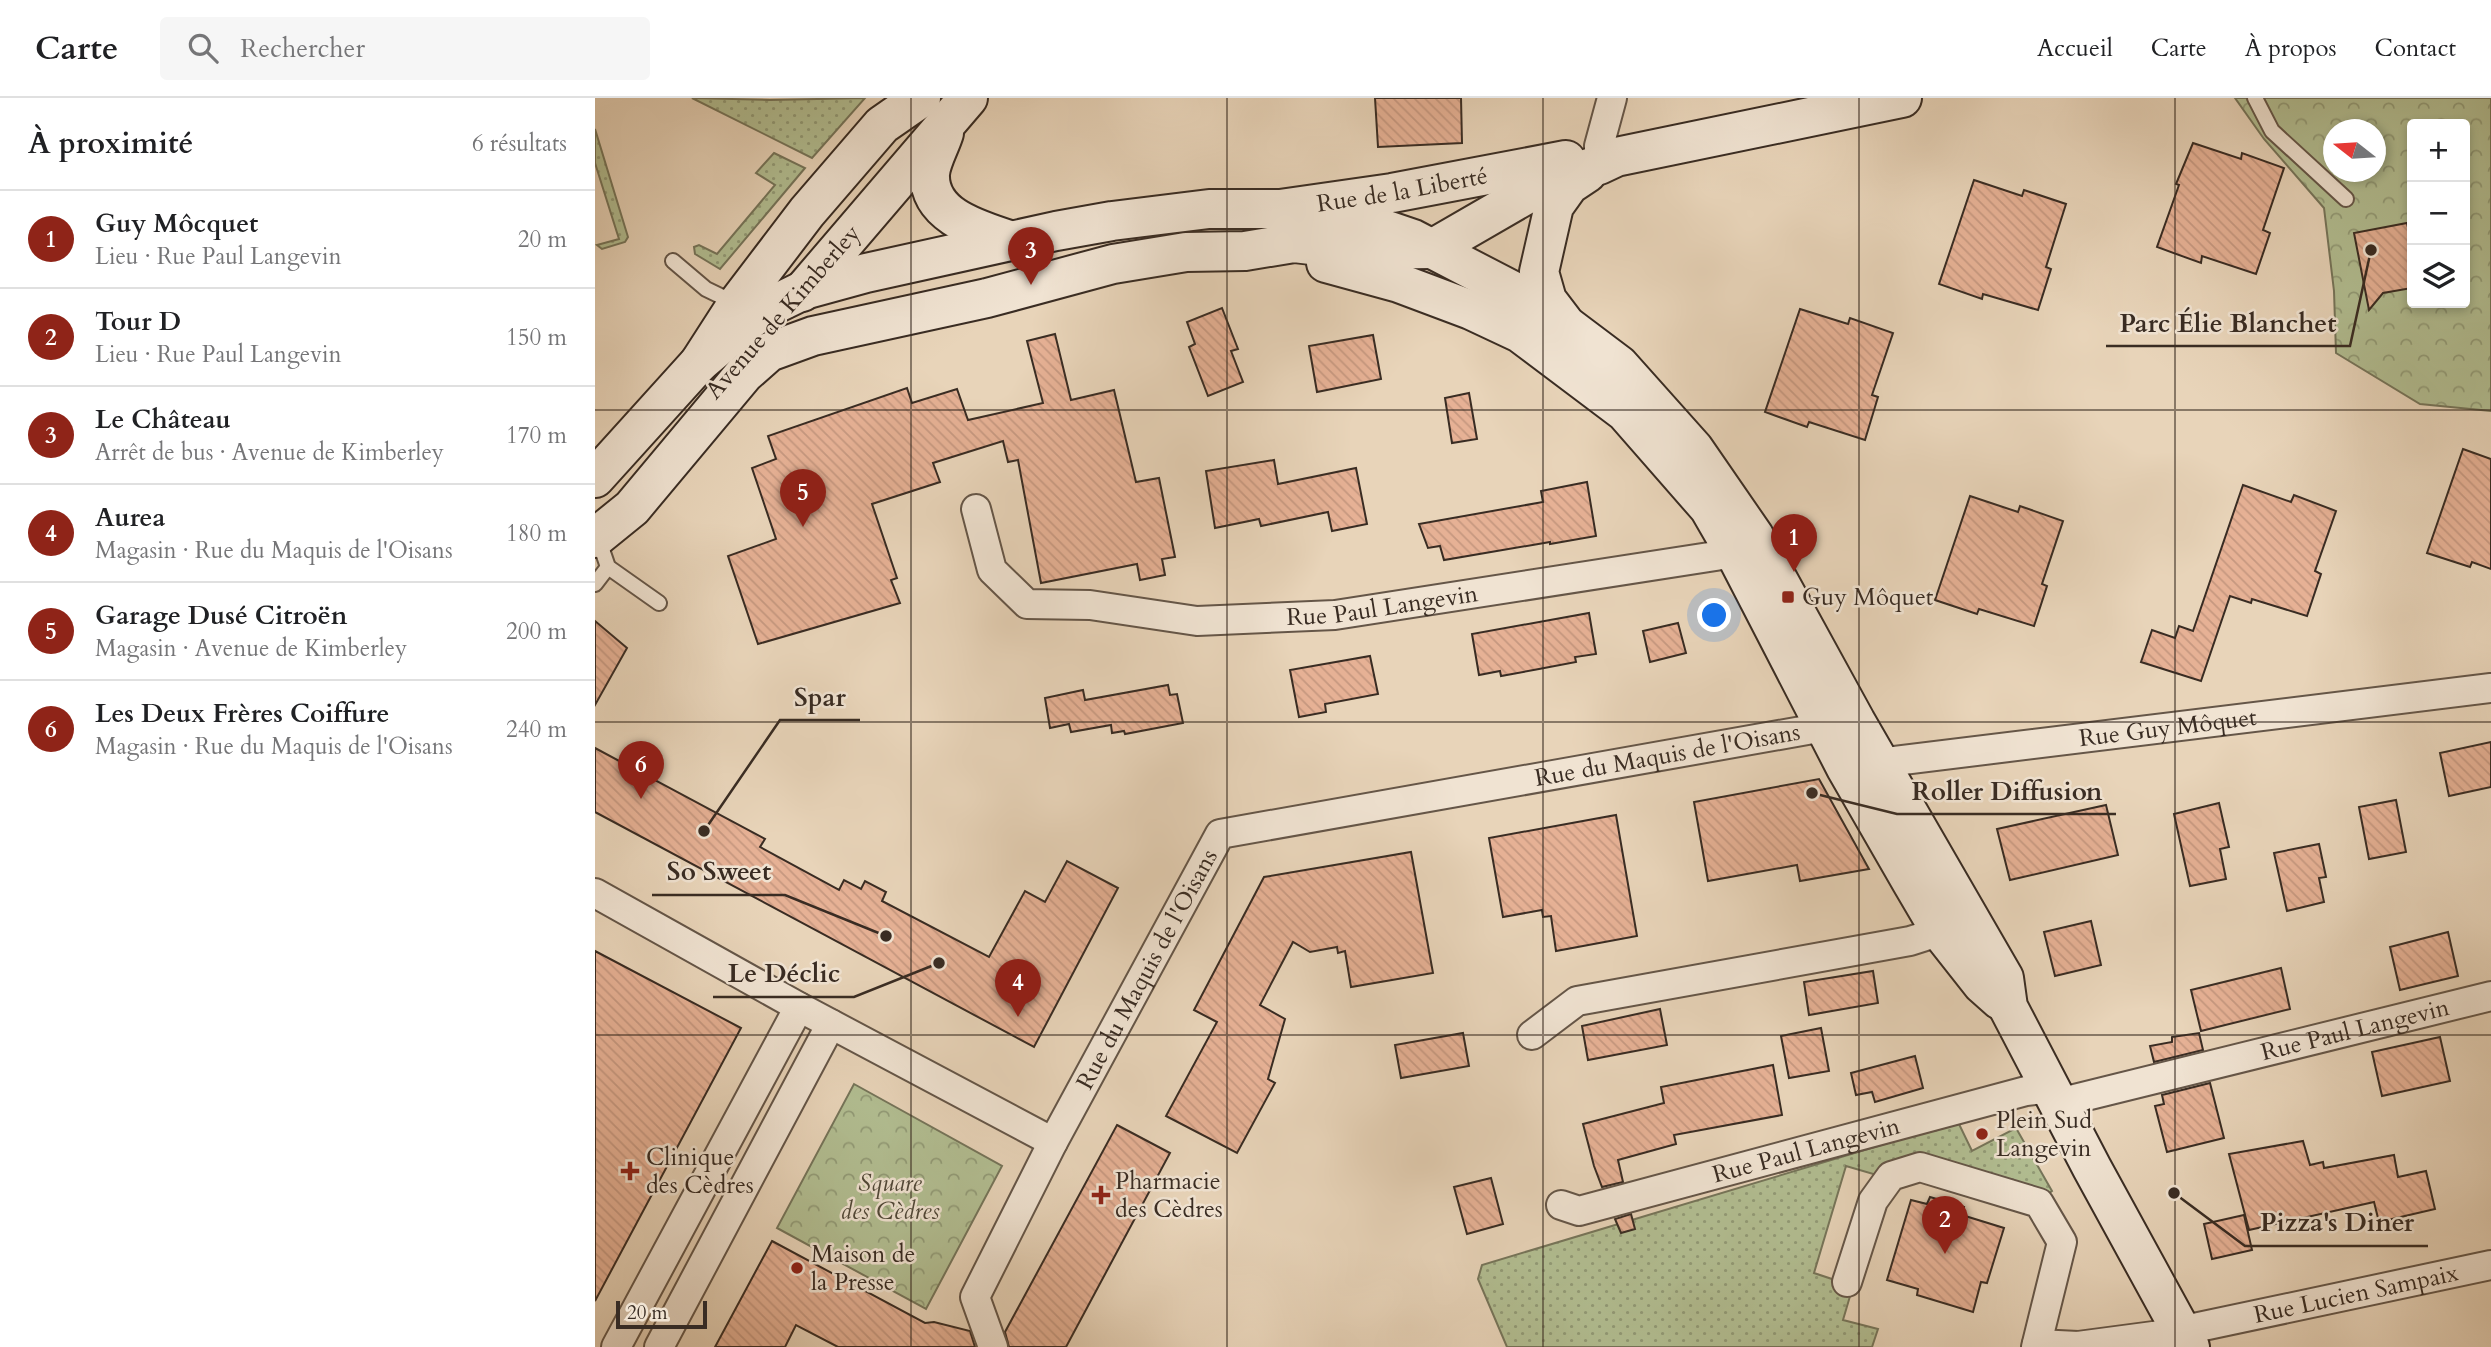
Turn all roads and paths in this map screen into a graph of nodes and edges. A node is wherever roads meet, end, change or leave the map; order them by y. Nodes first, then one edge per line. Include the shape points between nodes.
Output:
1 (1612, 98) edge
2 (1902, 98) edge
3 (2255, 98) edge
4 (940, 104) edge
5 (1605, 158) junction
6 (1523, 169) junction
7 (2346, 199) dead end
8 (1280, 209) junction
9 (1012, 241) junction
10 (1432, 248) junction
11 (1245, 250) junction
12 (673, 261) dead end
13 (804, 290) junction
14 (737, 304) junction
15 (1471, 310) junction
16 (1566, 326) junction
17 (857, 327) junction
18 (699, 363) junction
19 (595, 478) edge
20 (976, 509) dead end
21 (599, 541) edge
22 (1744, 545) junction
23 (595, 584) edge
24 (659, 603) dead end
25 (2491, 688) edge
26 (1839, 724) junction
27 (1863, 765) junction
28 (595, 893) edge
29 (1957, 926) junction
30 (2491, 996) edge
31 (799, 1007) junction
32 (831, 1024) junction
33 (1532, 1035) dead end
34 (2055, 1096) junction
35 (1053, 1142) junction
36 (1561, 1205) dead end
37 (2491, 1265) edge
38 (1847, 1282) dead end
39 (2185, 1339) edge
40 (2036, 1345) edge
41 (616, 1347) edge
42 (659, 1347) edge
43 (993, 1347) edge

1 - 5 street via 1599,146
2 - 5 street, Rue de la Liberté
3 - 7 lane via 2271,131
4 - 9 street via 931,191 941,206 969,227
4 - 13 street via 817,223 797,260
4 - 14 street, Avenue de Kimberley via 882,125 788,235
5 - 6 street, Rue de la Liberté
5 - 10 street, Rue de la Liberté via 1553,179
5 - 16 street, Rue de la Liberté via 1569,185 1554,206 1543,250 1539,272 1547,300
6 - 8 street, Rue de la Liberté
6 - 10 street, Rue de la Liberté via 1444,200 1430,234
8 - 9 street via 1209,209 1112,221
8 - 10 street via 1366,223
9 - 13 street
10 - 11 street, Rue de la Liberté via 1355,250 1294,243
10 - 15 street, Rue de la Liberté via 1445,288
10 - 16 street via 1538,304
11 - 15 street via 1313,259 1399,283
11 - 17 street via 1186,252 1113,264
12 - 14 lane via 706,289
13 - 17 street via 835,319
13 - 18 street via 759,312
13 - 21 street, Avenue de Kimberley
14 - 18 street, Avenue de Kimberley
15 - 22 street via 1520,333 1625,412
16 - 22 street via 1619,365 1694,449
17 - 21 street via 769,352 744,374
18 - 19 street, Avenue de Kimberley
20 - 22 street, Rue Paul Langevin via 992,570 1027,604 1090,605 1197,621 1335,615
21 - 23 lane
21 - 24 lane
22 - 26 street
25 - 27 street, Rue Guy Môquet
26 - 27 street
26 - 35 street, Rue du Maquis de l'Oisans via 1220,834
27 - 29 street
28 - 31 street
29 - 33 street via 1910,941 1577,1001
29 - 34 street via 1982,984 2008,1007
30 - 34 street, Rue Paul Langevin
31 - 32 street
31 - 41 street
32 - 35 street
32 - 42 street
34 - 36 street, Rue Paul Langevin via 2026,1091 1580,1211
34 - 39 street
35 - 43 street via 975,1297
37 - 39 street, Rue Lucien Sampaix
38 - 40 street, Rue Paul Langevin via 1873,1201 1891,1176 1920,1167 2039,1203 2062,1242
39 - 40 street, Rue Paul Langevin

